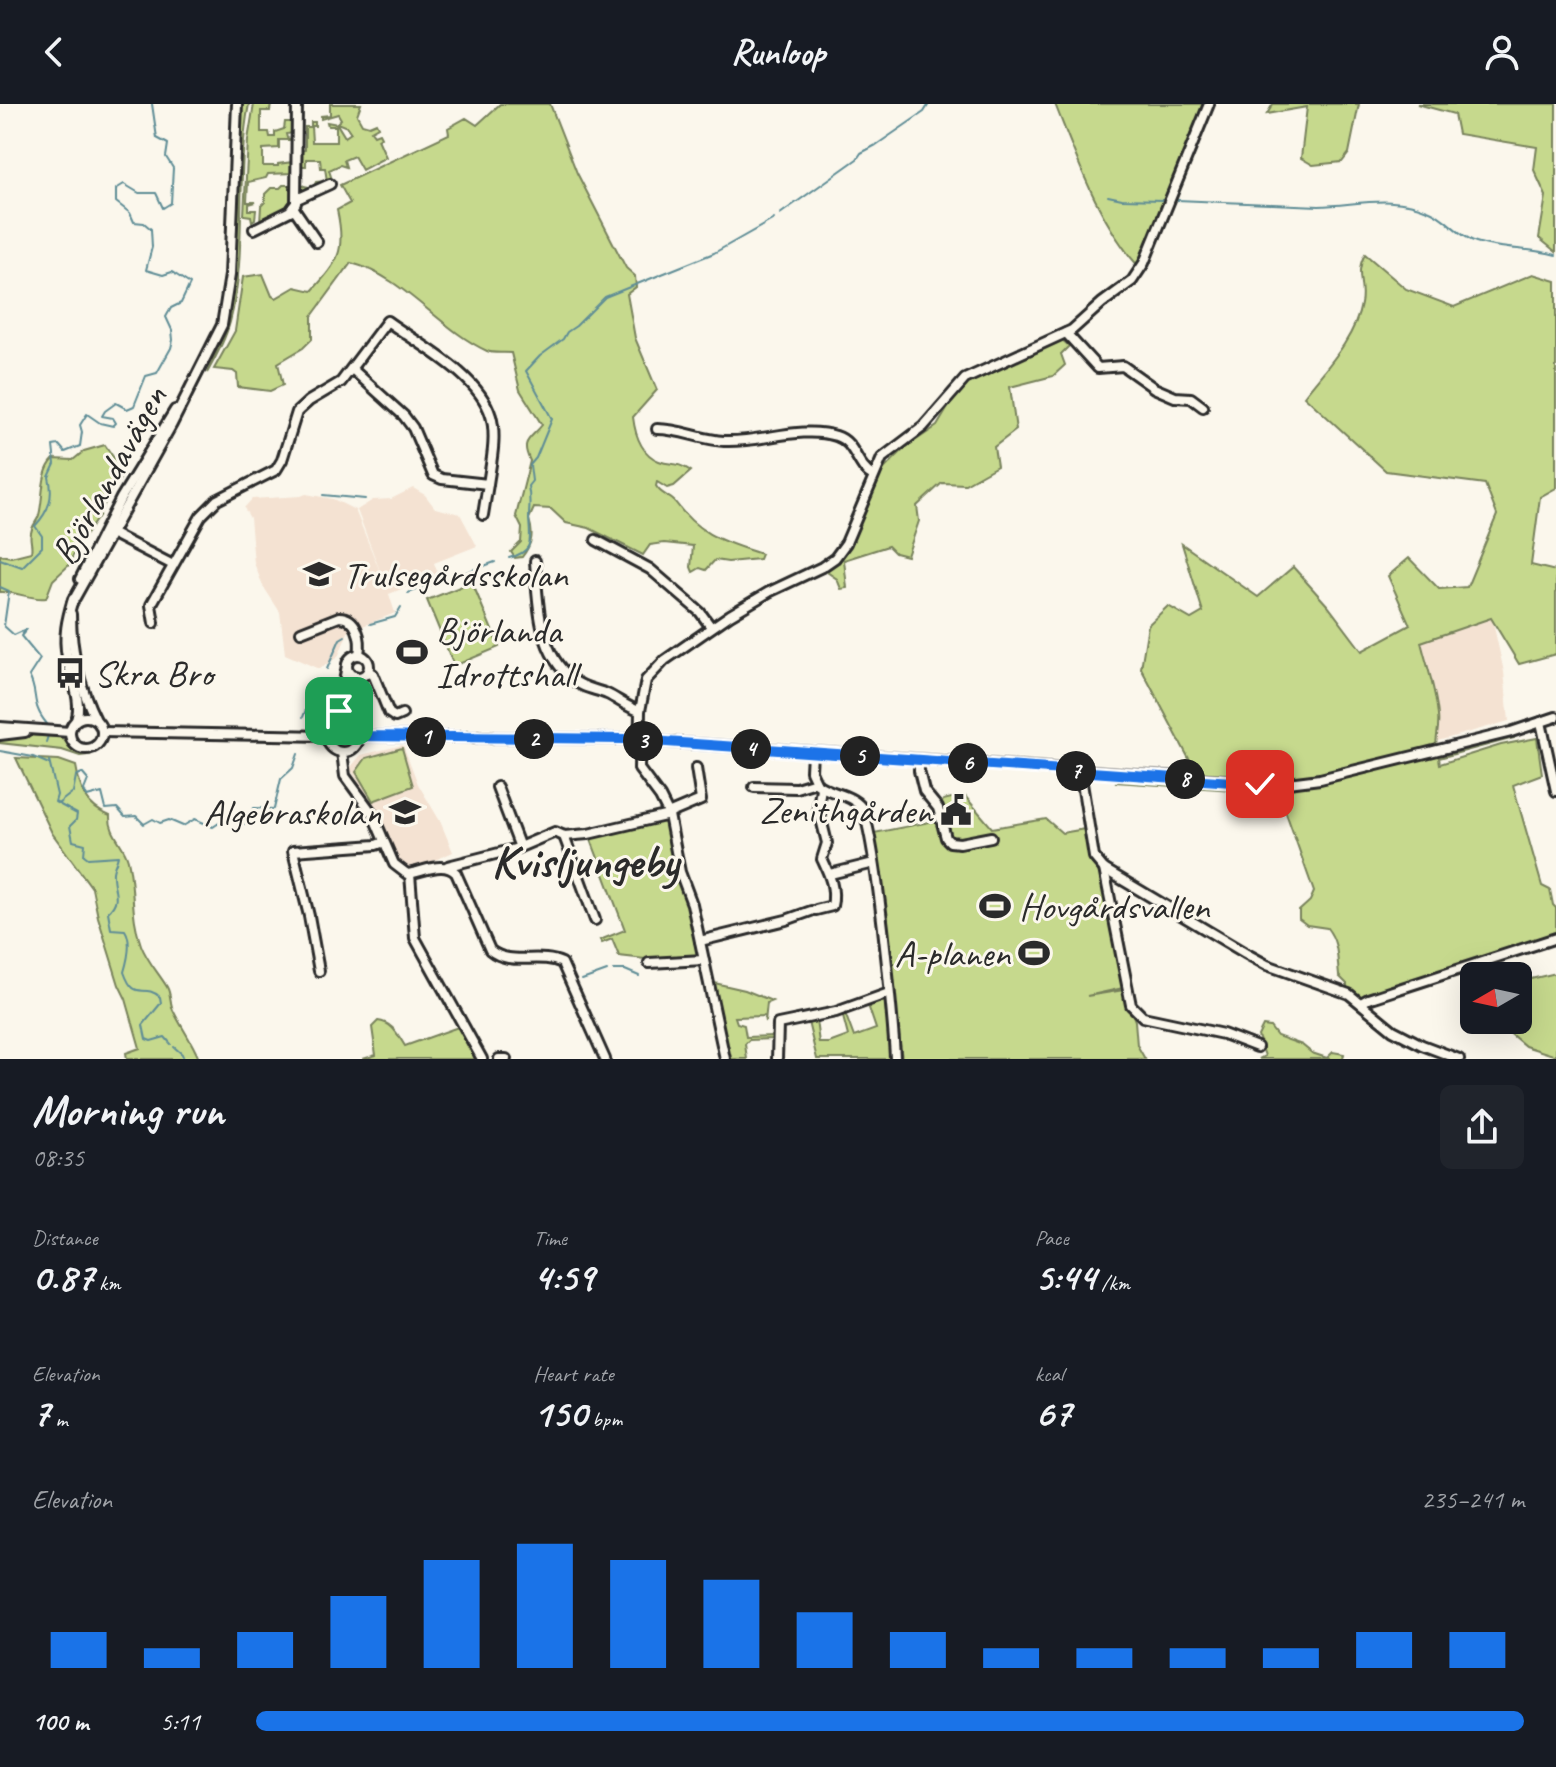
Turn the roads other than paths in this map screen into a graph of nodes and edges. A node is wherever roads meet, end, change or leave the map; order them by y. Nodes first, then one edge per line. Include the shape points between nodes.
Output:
1 (234, 104) edge
2 (297, 104) edge
3 (1209, 104) edge
4 (330, 184) dead end
5 (295, 203) junction
6 (254, 229) dead end
7 (317, 242) dead end
8 (1066, 333) junction
9 (352, 369) junction
10 (1203, 407) dead end
11 (657, 429) dead end
12 (873, 476) junction
13 (488, 484) junction
14 (483, 515) dead end
15 (107, 531) junction
16 (596, 540) dead end
17 (535, 561) dead end
18 (173, 565) junction
19 (72, 604) junction
20 (154, 623) dead end
21 (711, 627) junction
22 (301, 632) dead end
23 (359, 654) junction
24 (347, 664) junction
25 (368, 671) junction
26 (355, 676) junction
27 (640, 711) junction
28 (402, 714) dead end
29 (1556, 717) edge
30 (76, 720) junction
31 (96, 720) junction
32 (337, 721) junction
33 (349, 721) junction
34 (1541, 722) junction
35 (0, 727) edge
36 (38, 730) junction
37 (70, 732) junction
38 (102, 732) junction
39 (0, 735) edge
40 (327, 736) junction
41 (359, 736) junction
42 (638, 740) junction
43 (342, 752) junction
44 (812, 752) junction
45 (919, 760) junction
46 (696, 768) dead end
47 (1080, 771) junction
48 (818, 785) junction
49 (497, 787) dead end
50 (754, 787) dead end
51 (1556, 791) edge
52 (668, 814) junction
53 (564, 836) junction
54 (991, 837) dead end
55 (384, 842) junction
56 (519, 845) junction
57 (874, 863) junction
58 (447, 867) junction
59 (1104, 869) junction
60 (410, 874) junction
61 (830, 874) junction
62 (595, 920) dead end
63 (1556, 938) edge
64 (700, 941) junction
65 (704, 960) junction
66 (649, 963) dead end
67 (319, 971) dead end
68 (889, 993) junction
69 (1361, 1003) junction
70 (1257, 1047) dead end
71 (482, 1059) edge
72 (499, 1059) edge
73 (506, 1059) edge
74 (605, 1059) edge
75 (725, 1059) edge
76 (777, 1059) edge
77 (895, 1059) edge
78 (1459, 1059) edge

1 - 15 street, Björlandavägen via 227,300 219,333
2 - 5 street
3 - 8 street via 1141,270
4 - 5 street
5 - 6 street
5 - 7 street
8 - 10 street via 1098,368 1123,366 1154,388 1191,398
8 - 12 street via 965,379 923,427 882,458
9 - 13 street via 404,416 433,475
9 - 13 street via 387,321 473,383 491,416
9 - 18 street via 297,412 276,470 209,507
11 - 12 street via 723,441 839,436
12 - 21 street via 835,558
13 - 14 street
15 - 18 street
15 - 19 street, Björlandavägen
16 - 21 street via 650,569
17 - 27 street via 542,630 557,661 577,683
18 - 20 street via 151,605
19 - 30 street, Björlandavägen via 65,646 78,705
19 - 31 street, Björlandavägen via 75,651
21 - 27 street via 652,672
22 - 23 street via 345,617 354,623
23 - 24 street
23 - 25 street via 368,660
24 - 26 street
24 - 32 street
25 - 26 street
25 - 28 street via 389,713
26 - 33 street via 346,692
27 - 42 street
29 - 34 street
30 - 31 street
30 - 37 street
31 - 38 street
32 - 33 street
32 - 40 street
33 - 41 street
34 - 47 street via 1305,782 1260,784
34 - 51 street
35 - 36 street
36 - 37 street
36 - 39 street
37 - 38 street via 75,744 86,749 98,744
38 - 40 street
40 - 43 street via 332,748
41 - 42 street
41 - 43 street via 355,747
42 - 44 street
42 - 52 street via 639,769
43 - 55 street via 345,776 372,813
44 - 45 street
44 - 48 street via 811,771
45 - 47 street
45 - 54 street via 924,791 938,808 946,838 960,843
46 - 52 street via 701,800
47 - 59 street via 1094,857
48 - 50 street
48 - 57 street via 861,807
48 - 61 street via 827,843 822,859
49 - 56 street
52 - 53 street
52 - 64 street
53 - 56 street via 555,832
53 - 62 street
55 - 60 street via 394,864
55 - 67 street via 293,851
56 - 58 street
57 - 61 street
57 - 68 street
58 - 60 street
58 - 74 street via 456,873 497,956 554,959 566,967
59 - 69 street via 1261,962
59 - 70 street via 1136,1011
60 - 71 street via 415,938
61 - 64 street via 833,903 828,907
63 - 69 street
64 - 65 street
65 - 66 street
65 - 75 street
68 - 76 street via 836,1012 781,1022 775,1027
68 - 77 street
69 - 78 street via 1405,1037
72 - 73 street

